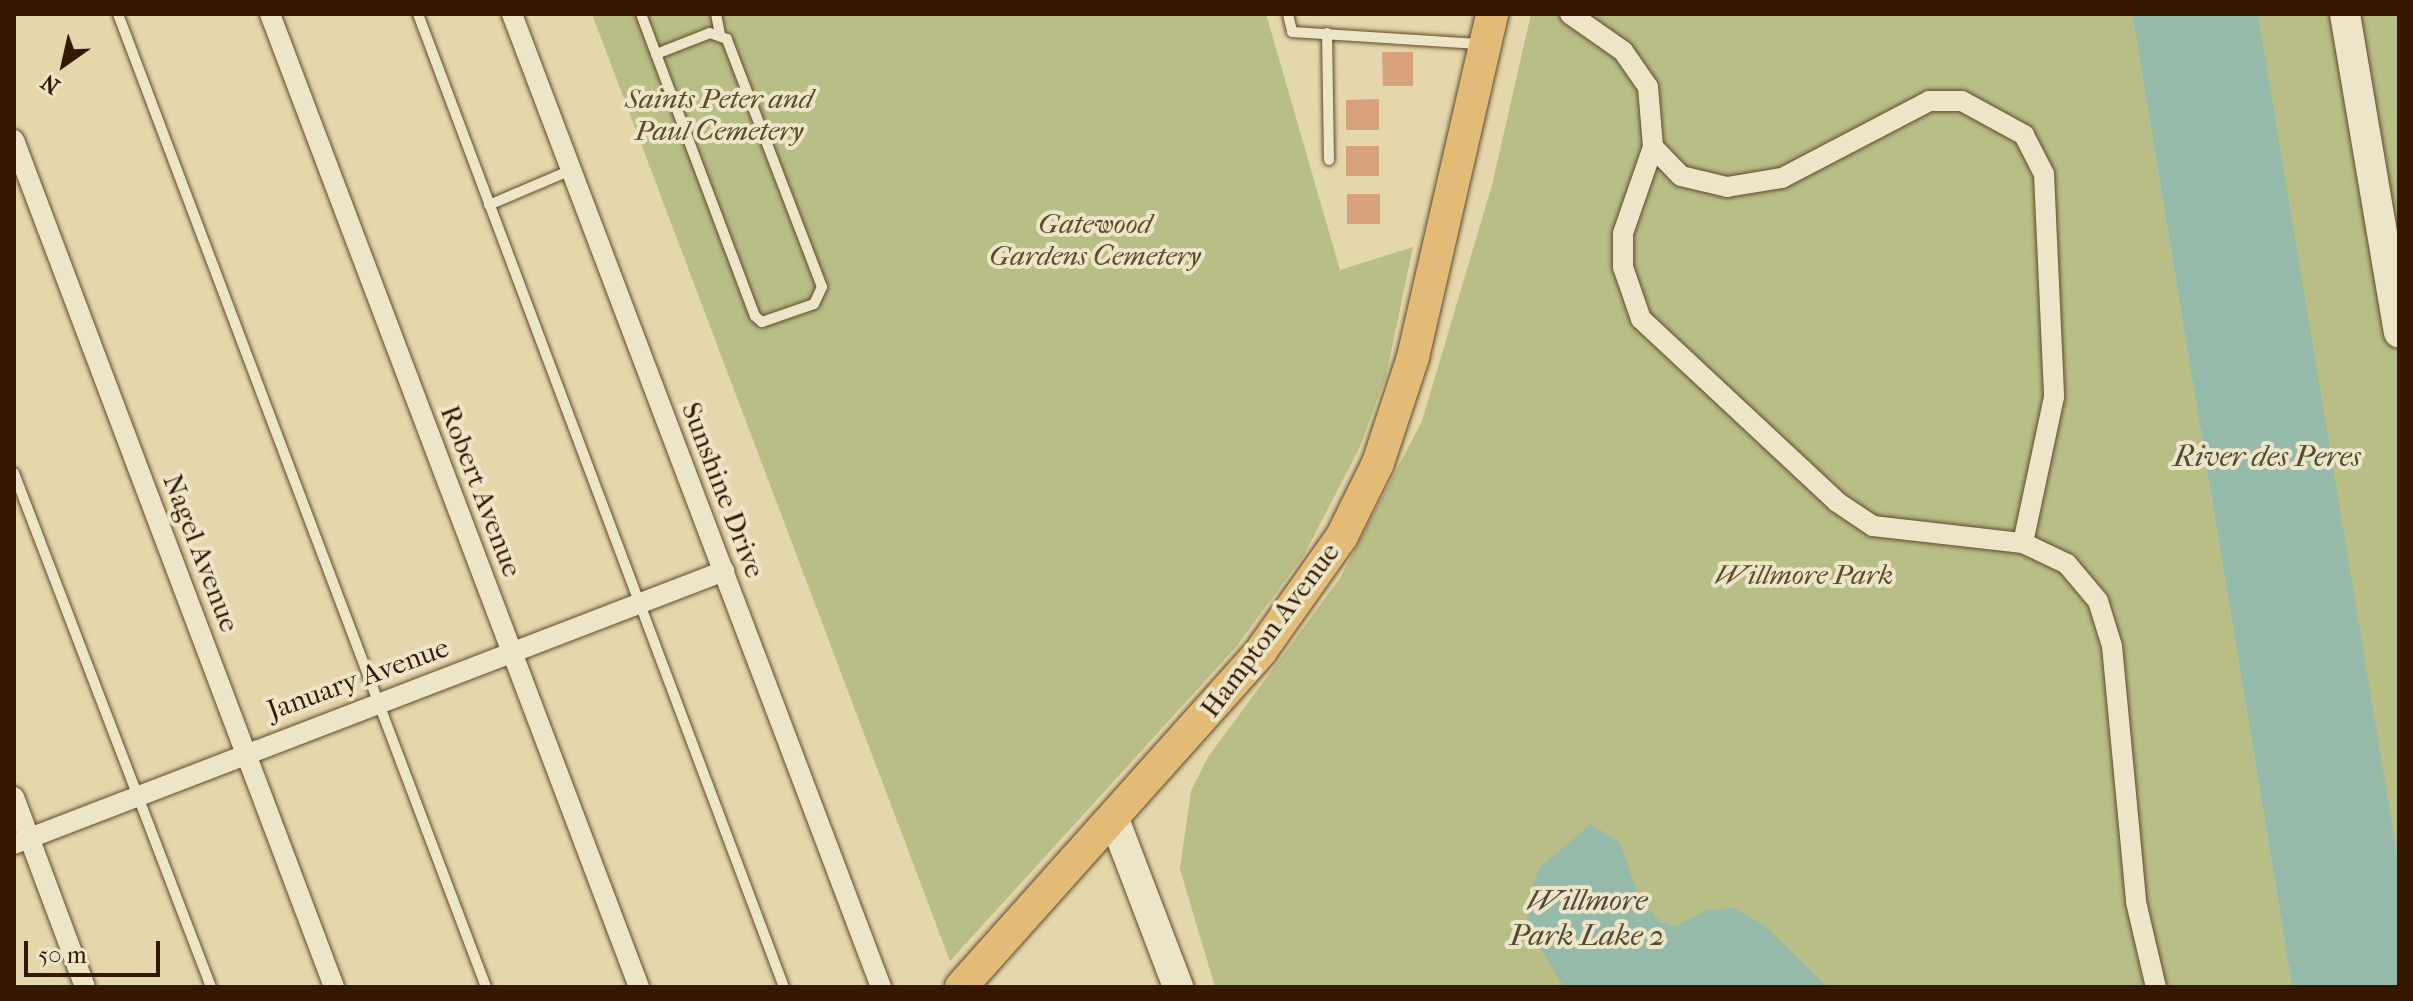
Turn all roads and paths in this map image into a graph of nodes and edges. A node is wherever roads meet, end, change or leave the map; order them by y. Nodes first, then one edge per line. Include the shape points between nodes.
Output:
1 (118, 14) edge
2 (270, 14) edge
3 (418, 14) edge
4 (512, 14) edge
5 (641, 14) edge
6 (716, 14) edge
7 (1288, 14) edge
8 (1492, 14) edge
9 (1570, 14) edge
10 (2345, 14) edge
11 (1327, 33) junction
12 (720, 34) junction
13 (1484, 45) junction
14 (656, 54) junction
15 (14, 140) edge
16 (1653, 147) junction
17 (1329, 160) dead end
18 (571, 170) junction
19 (489, 205) junction
20 (2399, 332) edge
21 (14, 473) edge
22 (2023, 543) junction
23 (724, 571) junction
24 (637, 604) junction
25 (512, 651) junction
26 (378, 701) junction
27 (245, 750) junction
28 (137, 795) junction
29 (14, 797) edge
30 (1114, 819) junction
31 (22, 841) edge
32 (85, 987) edge
33 (211, 987) edge
34 (334, 987) edge
35 (486, 987) edge
36 (639, 987) edge
37 (784, 987) edge
38 (881, 987) edge
39 (961, 987) edge
40 (1178, 987) edge
41 (2156, 987) edge

1 - 26 lane
2 - 25 street, Robert Avenue
3 - 19 lane
4 - 18 street, Sunshine Drive
5 - 14 lane
6 - 12 lane
7 - 11 lane via 1292,32
8 - 13 main road, Hampton Avenue
9 - 16 street via 1623,51 1648,87
10 - 20 main road
11 - 13 lane
11 - 17 lane
12 - 14 lane
12 - 14 lane via 822,287 814,304 780,319 762,322 755,316
13 - 30 main road, Hampton Avenue via 1413,357 1378,463 1342,536 1288,616
15 - 27 street, Nagel Avenue
16 - 22 street via 1623,233 1623,267 1641,319 1837,502 1873,526
16 - 22 street via 1681,176 1727,187 1782,178 1929,101 1962,101 2024,135 2044,174 2054,397
18 - 19 lane
18 - 23 street, Sunshine Drive
19 - 24 lane
21 - 28 lane
22 - 41 street via 2077,576 2098,601 2112,646 2136,902
23 - 24 street, January Avenue
23 - 38 street, Sunshine Drive
24 - 25 street, January Avenue
24 - 37 lane
25 - 26 street, January Avenue
25 - 36 street, Robert Avenue
26 - 27 street, January Avenue
26 - 35 lane
27 - 28 street, January Avenue
27 - 34 street, Nagel Avenue
28 - 31 street, January Avenue
28 - 33 lane
29 - 31 street
30 - 39 main road, Hampton Avenue
30 - 40 main road
31 - 32 street

